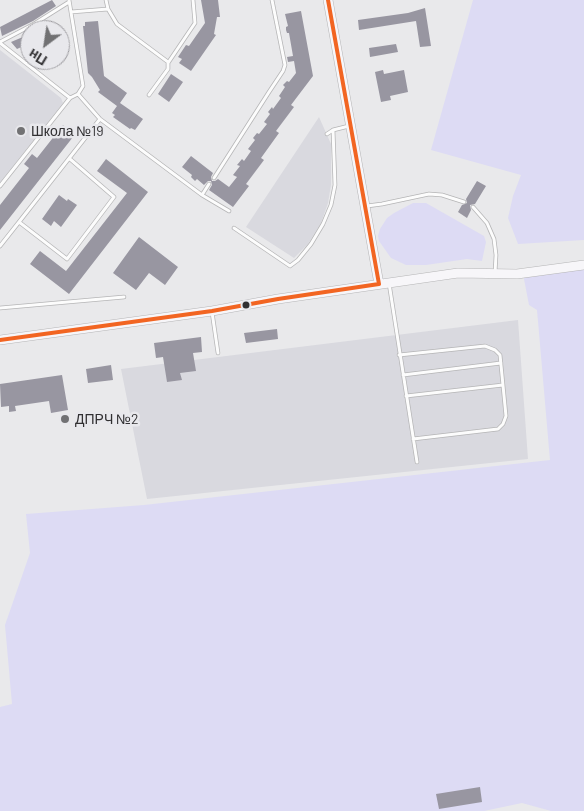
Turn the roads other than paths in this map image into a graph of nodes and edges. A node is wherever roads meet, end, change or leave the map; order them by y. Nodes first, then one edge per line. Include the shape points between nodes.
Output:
1 (106, 0) edge
2 (193, 0) edge
3 (272, 0) edge
4 (328, 0) edge
5 (69, 1) edge
6 (108, 9) junction
7 (71, 12) junction
8 (0, 43) edge
9 (168, 62) junction
10 (78, 94) junction
11 (149, 95) dead end
12 (70, 98) junction
13 (100, 119) junction
14 (350, 126) junction
15 (333, 130) junction
16 (327, 134) dead end
17 (70, 158) junction
18 (214, 178) dead end
19 (210, 184) dead end
20 (0, 186) edge
21 (202, 195) junction
22 (464, 202) dead end
23 (364, 206) junction
24 (473, 207) dead end
25 (229, 211) dead end
26 (19, 222) junction
27 (234, 228) dead end
28 (0, 246) edge
29 (584, 265) edge
30 (495, 274) junction
31 (389, 283) junction
32 (379, 284) junction
33 (124, 297) dead end
34 (0, 308) edge
35 (212, 312) junction
36 (0, 340) edge
37 (218, 353) dead end
38 (399, 355) junction
39 (501, 364) junction
40 (403, 375) junction
41 (502, 384) junction
42 (406, 396) junction
43 (413, 439) junction
44 (417, 462) dead end

1 - 6 lane
2 - 9 lane via 195,23
3 - 18 lane via 284,71
4 - 14 main road
5 - 7 lane
5 - 8 lane
6 - 7 lane
6 - 9 lane via 116,24
7 - 10 lane via 83,86
8 - 12 lane
9 - 11 lane via 168,69
10 - 12 lane
10 - 13 lane
12 - 20 lane
13 - 17 lane
13 - 21 lane
14 - 15 lane
14 - 23 main road
15 - 16 lane
15 - 27 lane via 335,185 331,205 315,238 298,260 290,266
17 - 26 lane
17 - 26 lane via 114,197 67,259
19 - 21 lane
21 - 25 lane
22 - 23 lane via 429,194
23 - 32 main road
24 - 30 lane via 487,223 494,239
26 - 28 lane
29 - 30 main road
30 - 31 main road via 458,274
31 - 32 main road
31 - 38 lane
32 - 35 main road
33 - 34 lane
35 - 36 main road
35 - 37 lane
38 - 39 lane via 485,346 500,355
38 - 40 lane
39 - 40 lane
39 - 41 lane
40 - 42 lane
41 - 42 lane
41 - 43 lane via 506,416 498,429
42 - 43 lane
43 - 44 lane

